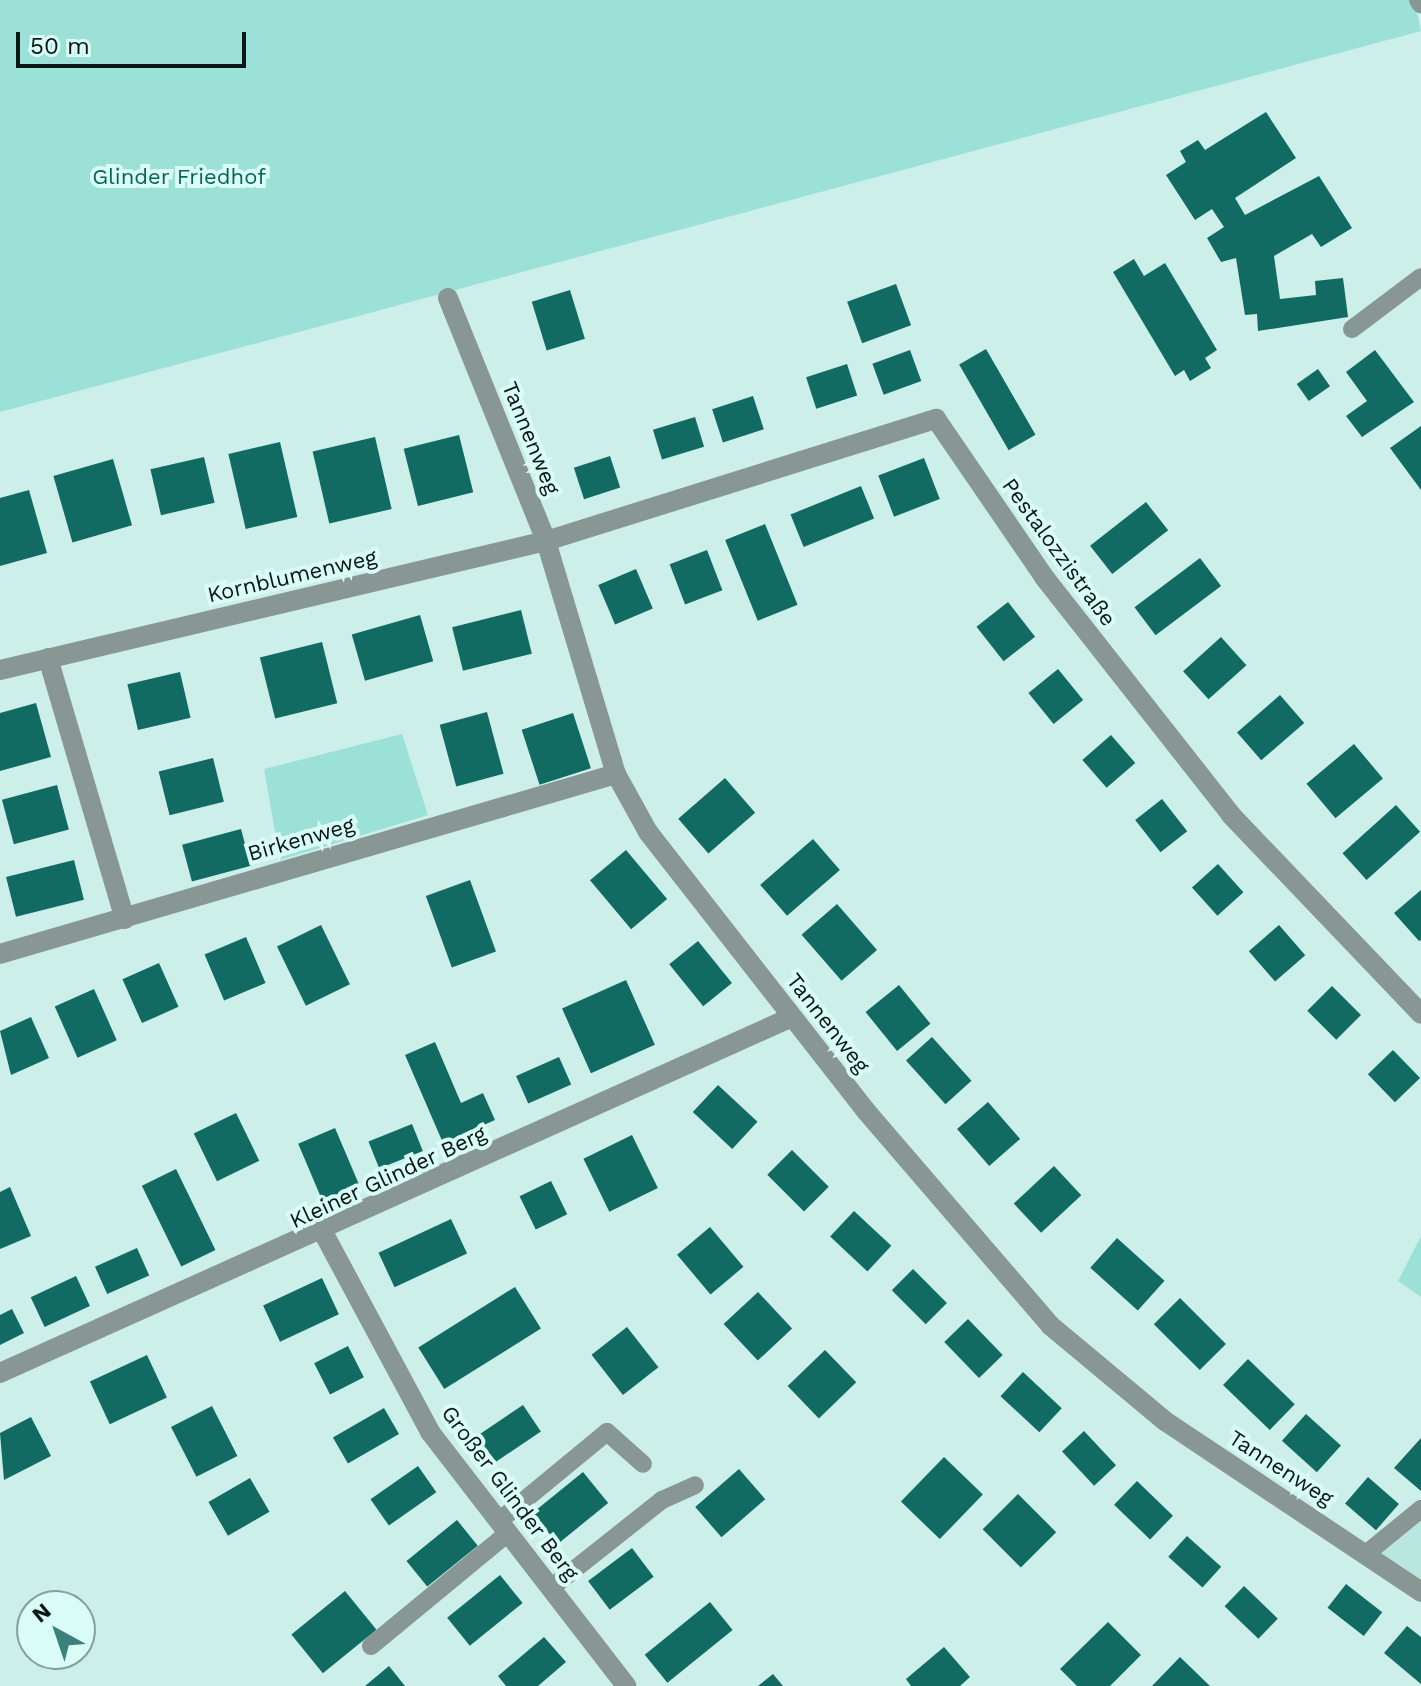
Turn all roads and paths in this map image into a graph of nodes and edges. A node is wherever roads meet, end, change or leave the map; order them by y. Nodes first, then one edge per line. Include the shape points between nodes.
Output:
1 (1421, 277) edge
2 (448, 298) dead end
3 (1352, 329) dead end
4 (546, 541) junction
5 (48, 658) junction
6 (0, 670) edge
7 (616, 774) junction
8 (125, 919) junction
9 (0, 954) edge
10 (1421, 1014) edge
11 (792, 1017) junction
12 (324, 1234) junction
13 (0, 1373) edge
14 (643, 1464) dead end
15 (695, 1485) dead end
16 (1421, 1509) edge
17 (504, 1527) junction
18 (1367, 1553) junction
19 (551, 1588) junction
20 (1421, 1592) edge
21 (371, 1646) dead end
22 (626, 1686) edge

1 - 3 lane
2 - 4 street, Tannenweg
4 - 5 street, Kornblumenweg
4 - 7 street, Tannenweg
4 - 10 street, Pestalozzistraße via 936,419 1044,577 1231,815
5 - 6 street, Kornblumenweg
5 - 8 street
7 - 8 street, Birkenweg
7 - 11 street, Tannenweg via 648,832
8 - 9 street, Birkenweg
11 - 12 street, Kleiner Glinder Berg
11 - 18 street, Tannenweg via 1051,1326 1165,1421
12 - 13 street, Kleiner Glinder Berg
12 - 17 street, Großer Glinder Berg via 430,1432
14 - 17 lane via 607,1432
15 - 19 lane via 662,1500
16 - 18 lane
17 - 19 street, Großer Glinder Berg
17 - 21 lane
18 - 20 street, Tannenweg
19 - 22 street, Großer Glinder Berg

